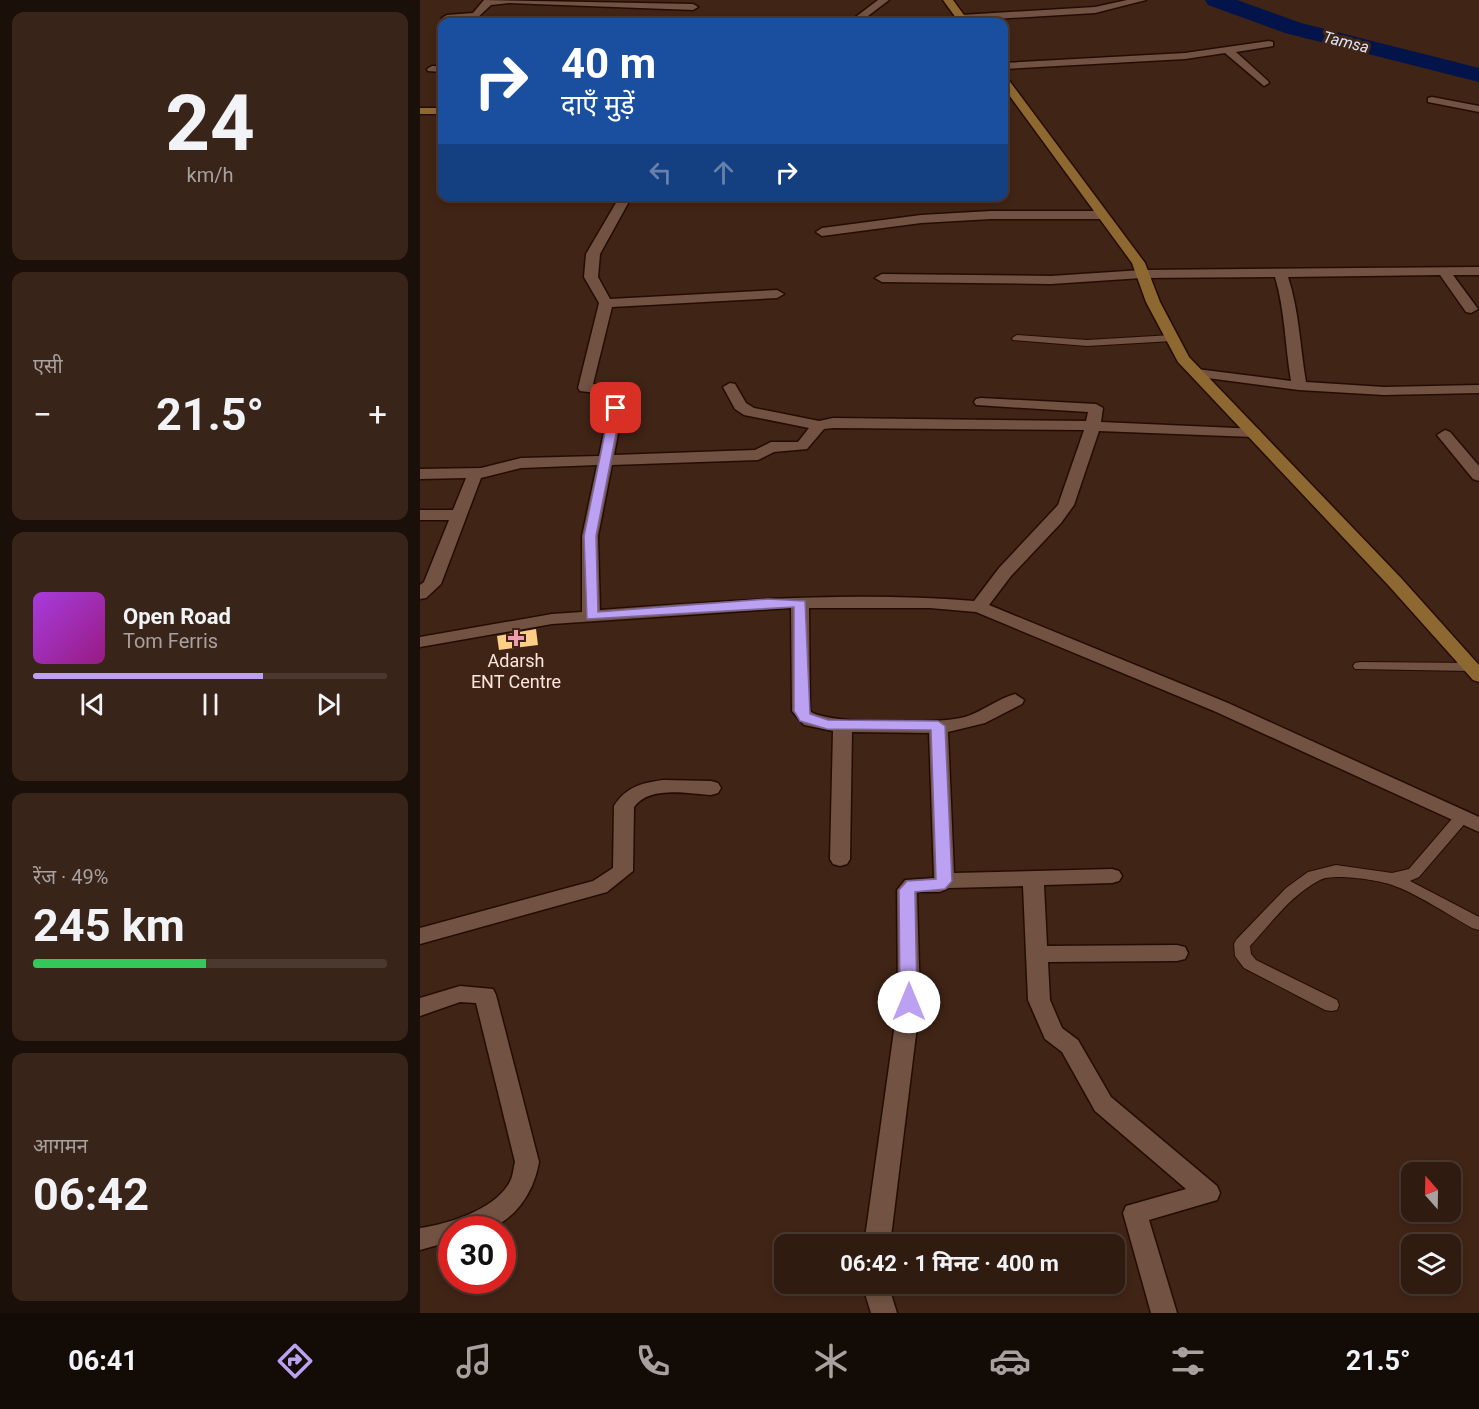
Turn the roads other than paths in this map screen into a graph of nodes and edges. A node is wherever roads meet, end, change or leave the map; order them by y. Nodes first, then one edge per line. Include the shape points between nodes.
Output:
1 (514, 0) edge
2 (883, 0) edge
3 (948, 0) edge
4 (1141, 0) edge
5 (694, 3) edge
6 (594, 6) edge
7 (685, 15) dead end
8 (447, 18) dead end
9 (859, 18) edge
10 (961, 18) edge
11 (989, 18) edge
12 (1269, 44) dead end
13 (1229, 51) junction
14 (1008, 66) edge
15 (1264, 82) dead end
16 (1008, 87) edge
17 (1432, 100) dead end
18 (1022, 107) junction
19 (1008, 108) edge
20 (1479, 109) edge
21 (420, 111) edge
22 (438, 111) edge
23 (623, 201) edge
24 (1102, 215) junction
25 (822, 232) dead end
26 (1479, 271) edge
27 (1444, 272) junction
28 (1142, 274) junction
29 (1281, 274) junction
30 (882, 278) dead end
31 (777, 294) dead end
32 (606, 303) junction
33 (1471, 309) dead end
34 (1017, 338) dead end
35 (1172, 338) junction
36 (1197, 373) junction
37 (1299, 386) junction
38 (730, 387) dead end
39 (1479, 389) edge
40 (981, 402) dead end
41 (819, 426) junction
42 (1093, 426) junction
43 (1253, 432) junction
44 (1445, 435) dead end
45 (605, 461) junction
46 (420, 474) edge
47 (475, 474) junction
48 (1479, 476) edge
49 (420, 515) edge
50 (460, 515) junction
51 (420, 594) edge
52 (800, 603) junction
53 (979, 606) junction
54 (591, 616) junction
55 (420, 642) edge
56 (1360, 666) dead end
57 (1475, 672) edge
58 (1015, 700) dead end
59 (843, 725) junction
60 (938, 726) junction
61 (711, 788) dead end
62 (1471, 821) edge
63 (840, 859) dead end
64 (1112, 876) dead end
65 (1033, 878) junction
66 (1396, 880) junction
67 (944, 881) junction
68 (1478, 924) edge
69 (420, 936) edge
70 (1177, 953) dead end
71 (1037, 954) junction
72 (1331, 1005) dead end
73 (420, 1007) edge
74 (878, 1234) edge
75 (420, 1239) edge
76 (878, 1294) edge
77 (884, 1313) edge
78 (1164, 1313) edge

1 - 6 street
1 - 8 street via 486,3 473,16
2 - 9 street
3 - 10 street
4 - 11 street via 1095,10
5 - 6 street
5 - 7 street
12 - 13 street
13 - 14 street via 1115,62
13 - 15 street
16 - 18 street
17 - 20 street
18 - 19 street
18 - 24 street
21 - 22 street
23 - 32 street via 593,255 591,277
24 - 25 street via 921,219
24 - 28 street
26 - 27 street
27 - 29 street
27 - 33 street
28 - 29 street
28 - 30 street via 1051,280
28 - 35 street
29 - 37 street via 1289,301
31 - 32 street
32 - 45 street via 585,387 604,389 604,408 616,408
34 - 35 lane via 1088,342
35 - 36 street via 1183,359
36 - 37 street
36 - 43 street
37 - 39 street via 1384,391
38 - 41 street via 740,406 749,412
40 - 42 street via 1096,408
41 - 42 street
41 - 45 street via 802,446 771,447 758,454
42 - 43 street
42 - 53 street via 1061,513
43 - 57 street
44 - 48 street
45 - 47 street via 513,463
45 - 54 street via 590,536
46 - 47 street
47 - 50 street
49 - 50 street
50 - 51 street via 432,584
52 - 53 street
52 - 54 street
52 - 59 street via 801,711 814,722
53 - 62 street via 1221,707
54 - 55 street
56 - 57 lane
58 - 60 street via 979,718
59 - 60 street
59 - 63 street
60 - 67 street
61 - 69 street via 662,787 634,793 627,799 623,871 600,887
62 - 66 lane via 1414,873
64 - 65 street
65 - 67 street
65 - 71 street
66 - 68 lane
66 - 72 lane via 1339,870 1315,875 1242,944 1243,956 1250,964
67 - 74 street via 939,885 912,885 907,890 909,1002
70 - 71 street
71 - 78 street via 1039,1000 1053,1033 1070,1046 1103,1104 1208,1193 1135,1213
73 - 75 street via 460,994 485,995 527,1162 519,1192 503,1208 477,1222
76 - 77 street

